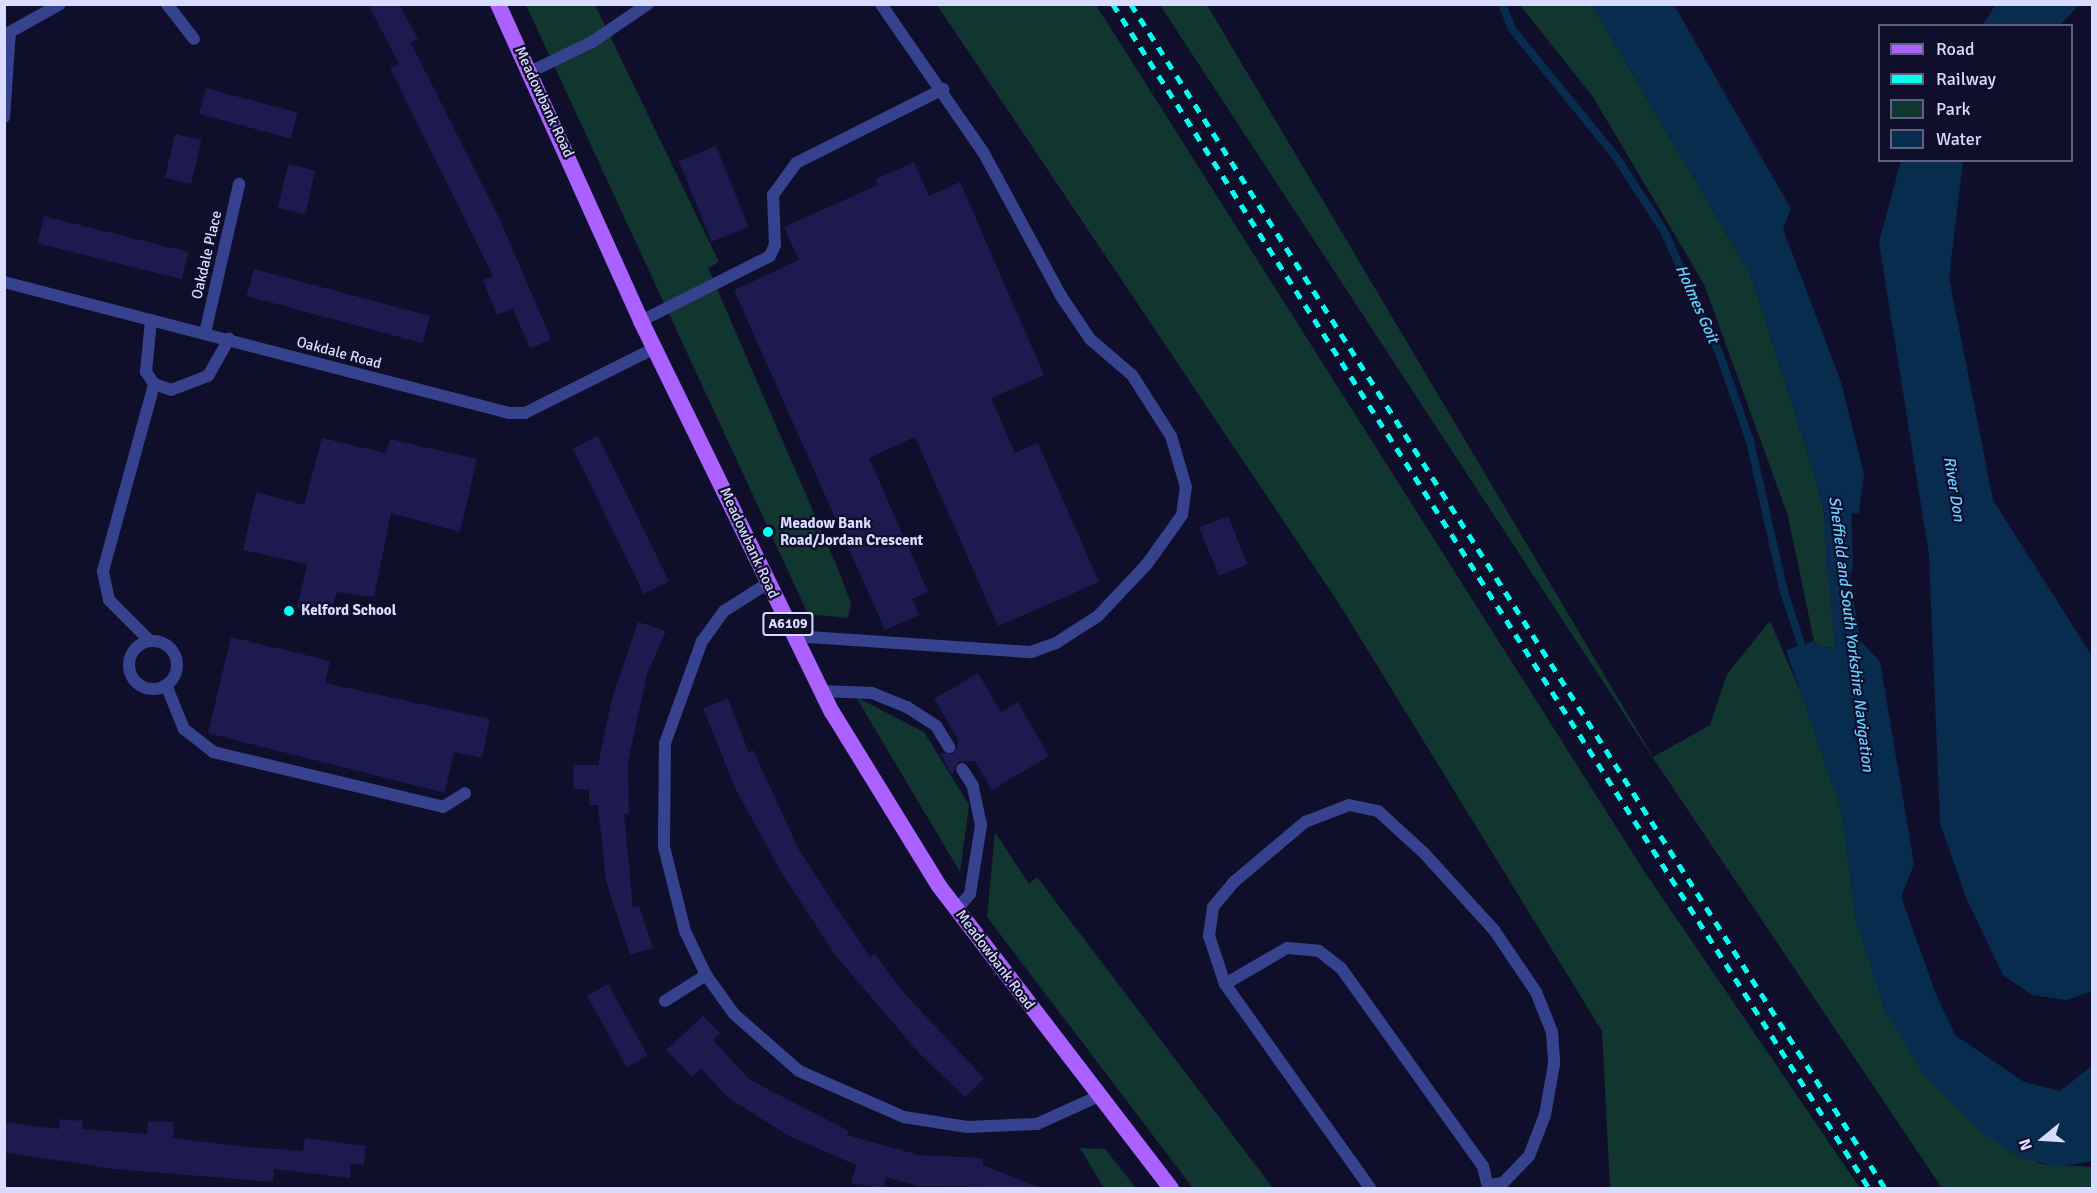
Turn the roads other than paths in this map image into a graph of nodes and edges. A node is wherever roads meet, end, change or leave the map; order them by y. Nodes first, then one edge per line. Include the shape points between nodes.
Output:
1 (60, 4) edge
2 (167, 4) edge
3 (498, 4) edge
4 (648, 4) edge
5 (881, 4) edge
6 (7, 28) edge
7 (194, 39) dead end
8 (530, 72) junction
9 (943, 89) junction
10 (4, 117) edge
11 (239, 184) dead end
12 (4, 282) edge
13 (151, 320) junction
14 (641, 321) junction
15 (205, 333) junction
16 (229, 339) junction
17 (656, 348) junction
18 (154, 384) junction
19 (768, 583) junction
20 (794, 636) junction
21 (150, 641) junction
22 (166, 685) junction
23 (822, 692) junction
24 (949, 747) dead end
25 (962, 769) dead end
26 (465, 792) dead end
27 (957, 909) junction
28 (706, 975) junction
29 (1225, 984) junction
30 (665, 1000) dead end
31 (1099, 1096) junction
32 (1488, 1187) edge
33 (1171, 1188) edge
34 (1370, 1188) edge

1 - 6 street
2 - 7 street
3 - 8 main road, Meadowbank Road / A6109
4 - 8 street via 592,42
5 - 9 street
6 - 10 street
8 - 14 main road, Meadowbank Road / A6109
9 - 14 street via 796,163 773,195 775,245 770,256
9 - 20 street via 1061,296 1090,339 1131,375 1172,436 1186,487 1182,515 1098,616 1056,643 1031,652
11 - 15 street, Oakdale Place
12 - 13 street, Oakdale Road
13 - 15 street, Oakdale Road
13 - 18 street via 145,356
14 - 17 main road, Meadowbank Road / A6109
15 - 16 street, Oakdale Road
16 - 17 street, Oakdale Road via 518,413
16 - 18 street via 208,376 171,390
17 - 19 main road, Meadowbank Road / A6109
18 - 21 street via 103,571 109,600
19 - 20 main road, Meadowbank Road / A6109
19 - 28 street via 724,611 702,641 665,742 664,847 685,932
20 - 23 main road, Meadowbank Road / A6109
21 - 22 street via 165,645 175,657 176,672
21 - 22 street via 131,655 132,677 144,688
22 - 26 street via 184,729 213,752 443,807
23 - 24 street via 864,692 907,707 936,726
23 - 27 main road, Meadowbank Road / A6109 via 886,807
25 - 27 street via 973,786 981,825 970,894
27 - 31 main road, Meadowbank Road / A6109
28 - 30 street
28 - 31 street via 734,1014 783,1059 825,1086 904,1117 967,1127 1037,1124
29 - 32 street via 1287,948 1319,951 1334,962 1483,1166
29 - 32 street via 1209,936 1213,908 1235,881 1305,822 1349,804 1378,811 1494,930 1536,992 1552,1032 1554,1064 1547,1104 1529,1156 1503,1183
29 - 34 street
31 - 33 main road, Meadowbank Road / A6109

